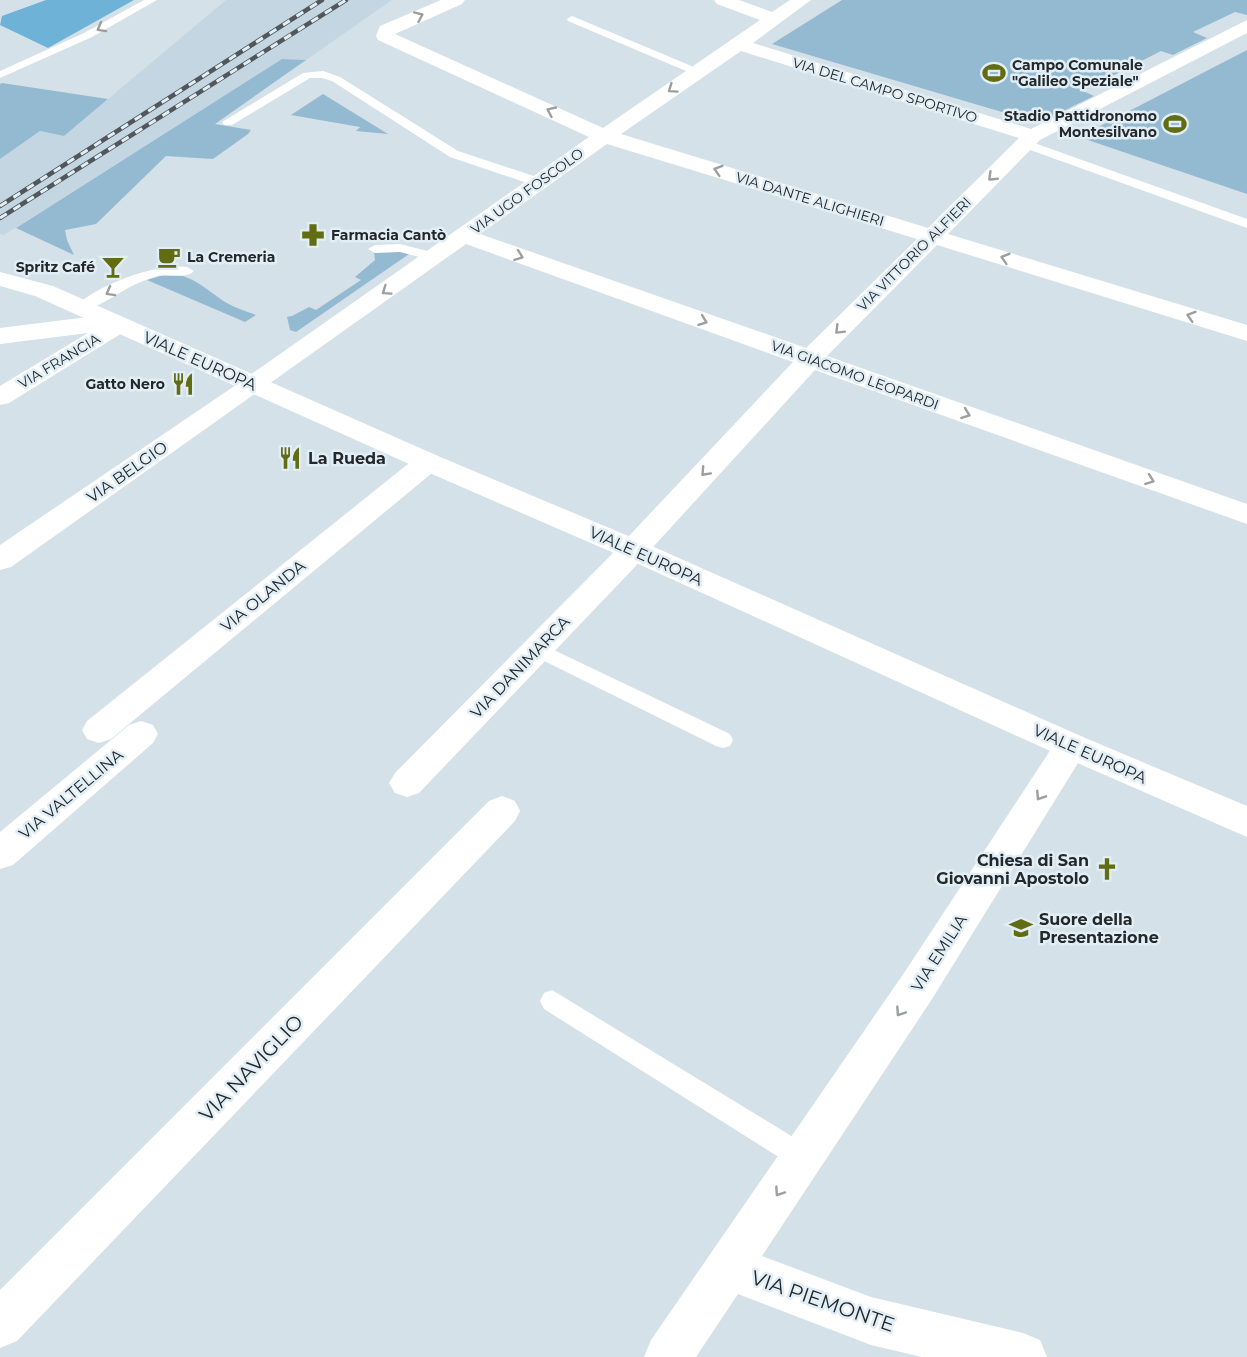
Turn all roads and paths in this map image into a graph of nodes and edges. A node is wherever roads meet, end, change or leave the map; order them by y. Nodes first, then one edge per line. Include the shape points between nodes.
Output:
1 (152, 0) edge
2 (456, 0) edge
3 (723, 0) edge
4 (802, 0) edge
5 (572, 19) dead end
6 (773, 20) junction
7 (1247, 26) edge
8 (738, 44) junction
9 (697, 72) junction
10 (0, 75) edge
11 (228, 122) dead end
12 (604, 136) junction
13 (1029, 140) junction
14 (538, 182) junction
15 (1247, 224) edge
16 (464, 236) junction
17 (932, 236) junction
18 (375, 249) dead end
19 (434, 257) junction
20 (0, 262) edge
21 (186, 271) dead end
22 (0, 279) edge
23 (44, 291) junction
24 (82, 308) junction
25 (115, 323) junction
26 (1, 333) edge
27 (1247, 333) edge
28 (810, 359) junction
29 (254, 385) junction
30 (3, 391) edge
31 (428, 462) junction
32 (1247, 514) edge
33 (634, 550) junction
34 (0, 560) edge
35 (537, 649) junction
36 (99, 730) dead end
37 (141, 734) dead end
38 (723, 740) dead end
39 (1071, 746) junction
40 (407, 783) dead end
41 (502, 811) dead end
42 (1247, 822) edge
43 (0, 854) edge
44 (552, 1001) dead end
45 (802, 1157) junction
46 (729, 1267) junction
47 (0, 1324) edge
48 (668, 1357) edge
49 (1023, 1357) edge

1 -> 10 lane via 88,35
12 -> 2 street, VIA DANTE ALIGHIERI via 385,36 387,30
3 - 6 street
4 - 6 street, VIA UGO FOSCOLO
5 - 9 lane
6 - 8 street, VIA UGO FOSCOLO
7 - 13 street, VIA VITTORIO ALFIERI
8 - 9 street, VIA UGO FOSCOLO
8 - 13 street, VIA DEL CAMPO SPORTIVO
9 -> 12 street, VIA UGO FOSCOLO
11 - 14 lane via 307,75 322,74 454,154
12 - 14 street, VIA UGO FOSCOLO
17 -> 12 street, VIA DANTE ALIGHIERI
13 - 15 lane
13 -> 17 street, VIA VITTORIO ALFIERI
14 - 16 street, VIA UGO FOSCOLO
16 - 19 street, VIA UGO FOSCOLO
16 -> 28 street, VIA GIACOMO LEOPARDI
27 -> 17 street, VIA DANTE ALIGHIERI
17 -> 28 street, VIA VITTORIO ALFIERI
18 - 19 lane via 400,248
19 -> 29 street, VIA UGO FOSCOLO
20 - 23 street, VIALE EUROPA
21 -> 24 lane via 165,270 146,275
22 - 23 street, VIALE EUROPA
23 - 24 street, VIALE EUROPA
24 - 25 street, VIALE EUROPA
25 - 26 street
25 - 29 street, VIALE EUROPA
25 - 30 street, VIA FRANCIA
28 -> 32 street, VIA GIACOMO LEOPARDI
28 -> 33 street, VIA VITTORIO ALFIERI
29 - 31 street, VIALE EUROPA
29 - 34 street, VIA BELGIO
31 - 33 street, VIALE EUROPA
31 - 36 street, VIA OLANDA
33 - 35 street, VIA DANIMARCA
33 - 39 street, VIALE EUROPA
35 - 38 lane
35 - 40 street, VIA DANIMARCA
37 - 43 street, VIA VALTELLINA
39 - 42 street, VIALE EUROPA
39 -> 45 street, VIA EMILIA via 918,986
41 - 47 street, VIA NAVIGLIO
44 - 45 lane
45 -> 46 street, VIA EMILIA
46 - 48 street, VIA EMILIA
46 - 49 street, VIA PIEMONTE via 871,1321

